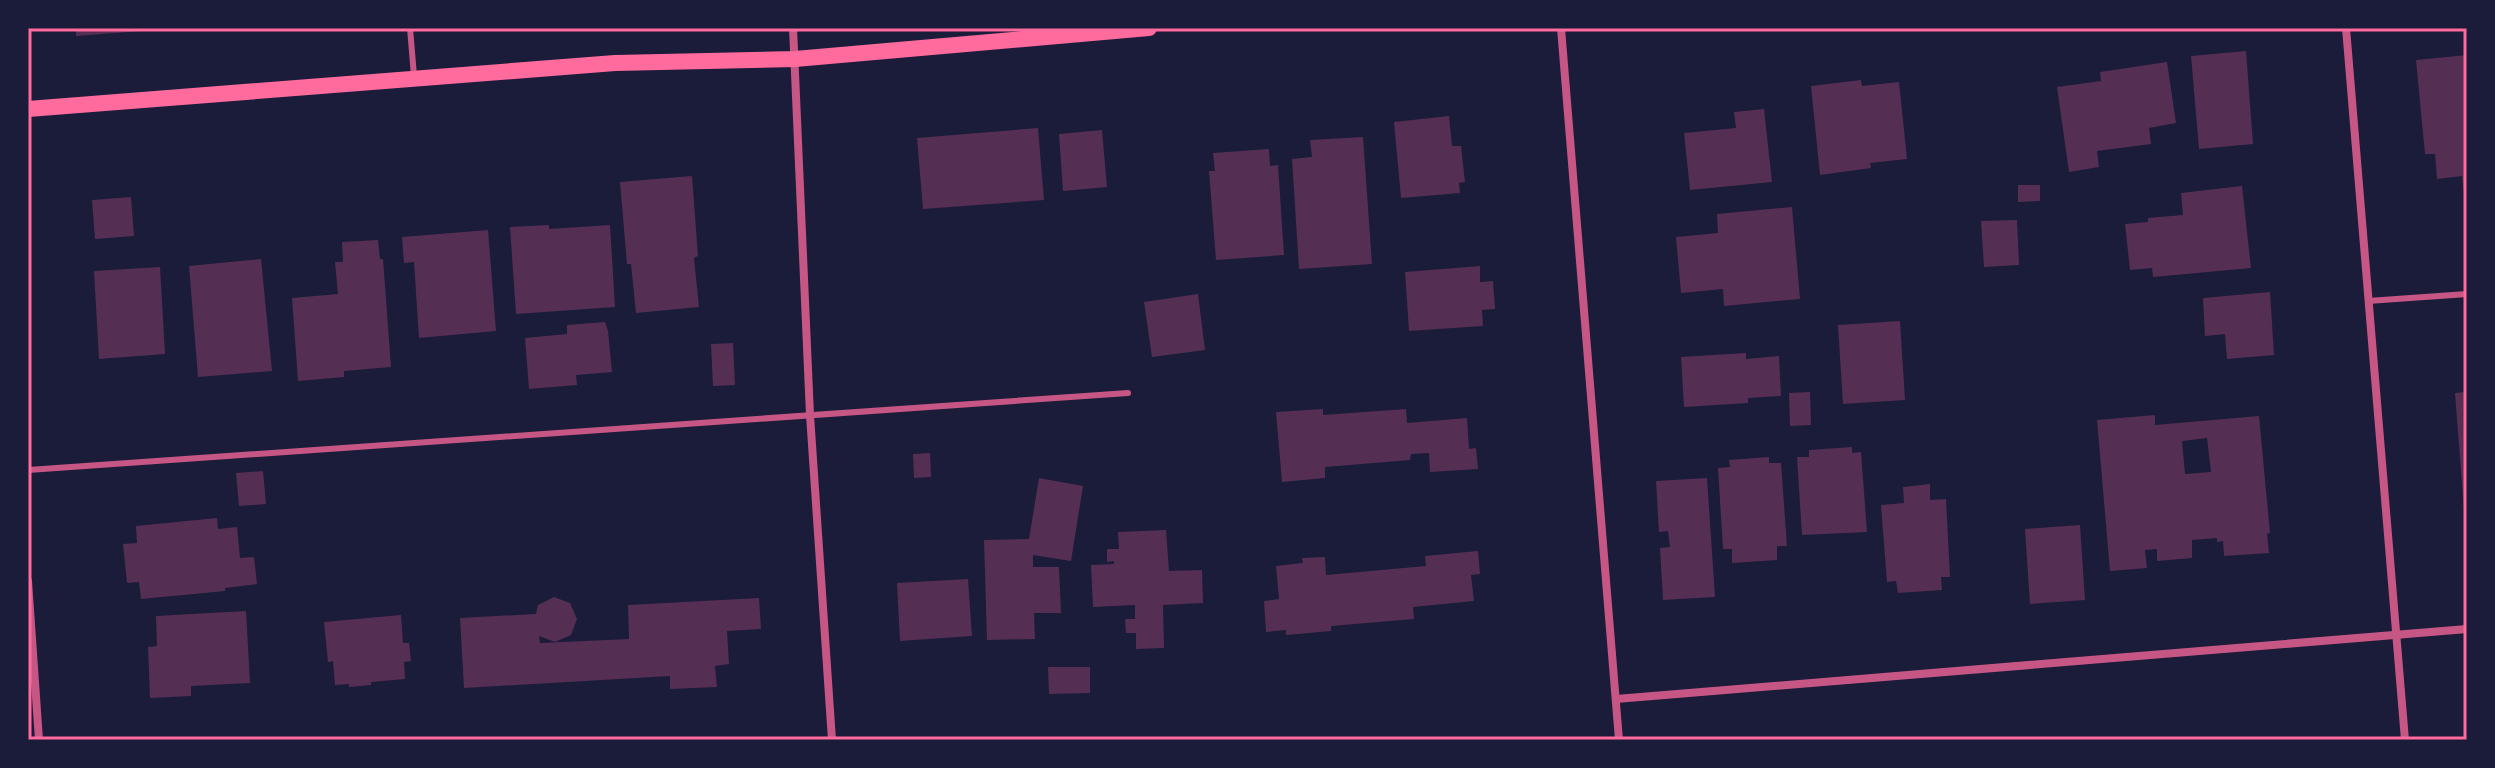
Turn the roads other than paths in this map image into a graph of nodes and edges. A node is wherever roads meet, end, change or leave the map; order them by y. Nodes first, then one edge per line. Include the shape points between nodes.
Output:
1 (410, 28) edge
2 (793, 28) edge
3 (1149, 28) edge
4 (1561, 28) edge
5 (2346, 28) edge
6 (795, 59) junction
7 (414, 77) junction
8 (28, 109) edge
9 (2467, 294) edge
10 (2368, 301) junction
11 (1128, 393) dead end
12 (810, 415) junction
13 (28, 470) edge
14 (28, 581) edge
15 (2467, 629) edge
16 (2398, 635) junction
17 (1616, 699) junction
18 (39, 740) edge
19 (832, 740) edge
20 (1619, 740) edge
21 (2405, 740) edge

1 - 7 lane
2 - 6 street
3 - 6 main road
4 - 17 street
5 - 10 street
6 - 7 main road via 615,63
6 - 12 street
7 - 8 main road
9 - 10 lane
10 - 16 street
11 - 12 lane
12 - 13 lane
12 - 19 street
14 - 18 street
15 - 16 street
16 - 17 street
16 - 21 street
17 - 20 street

